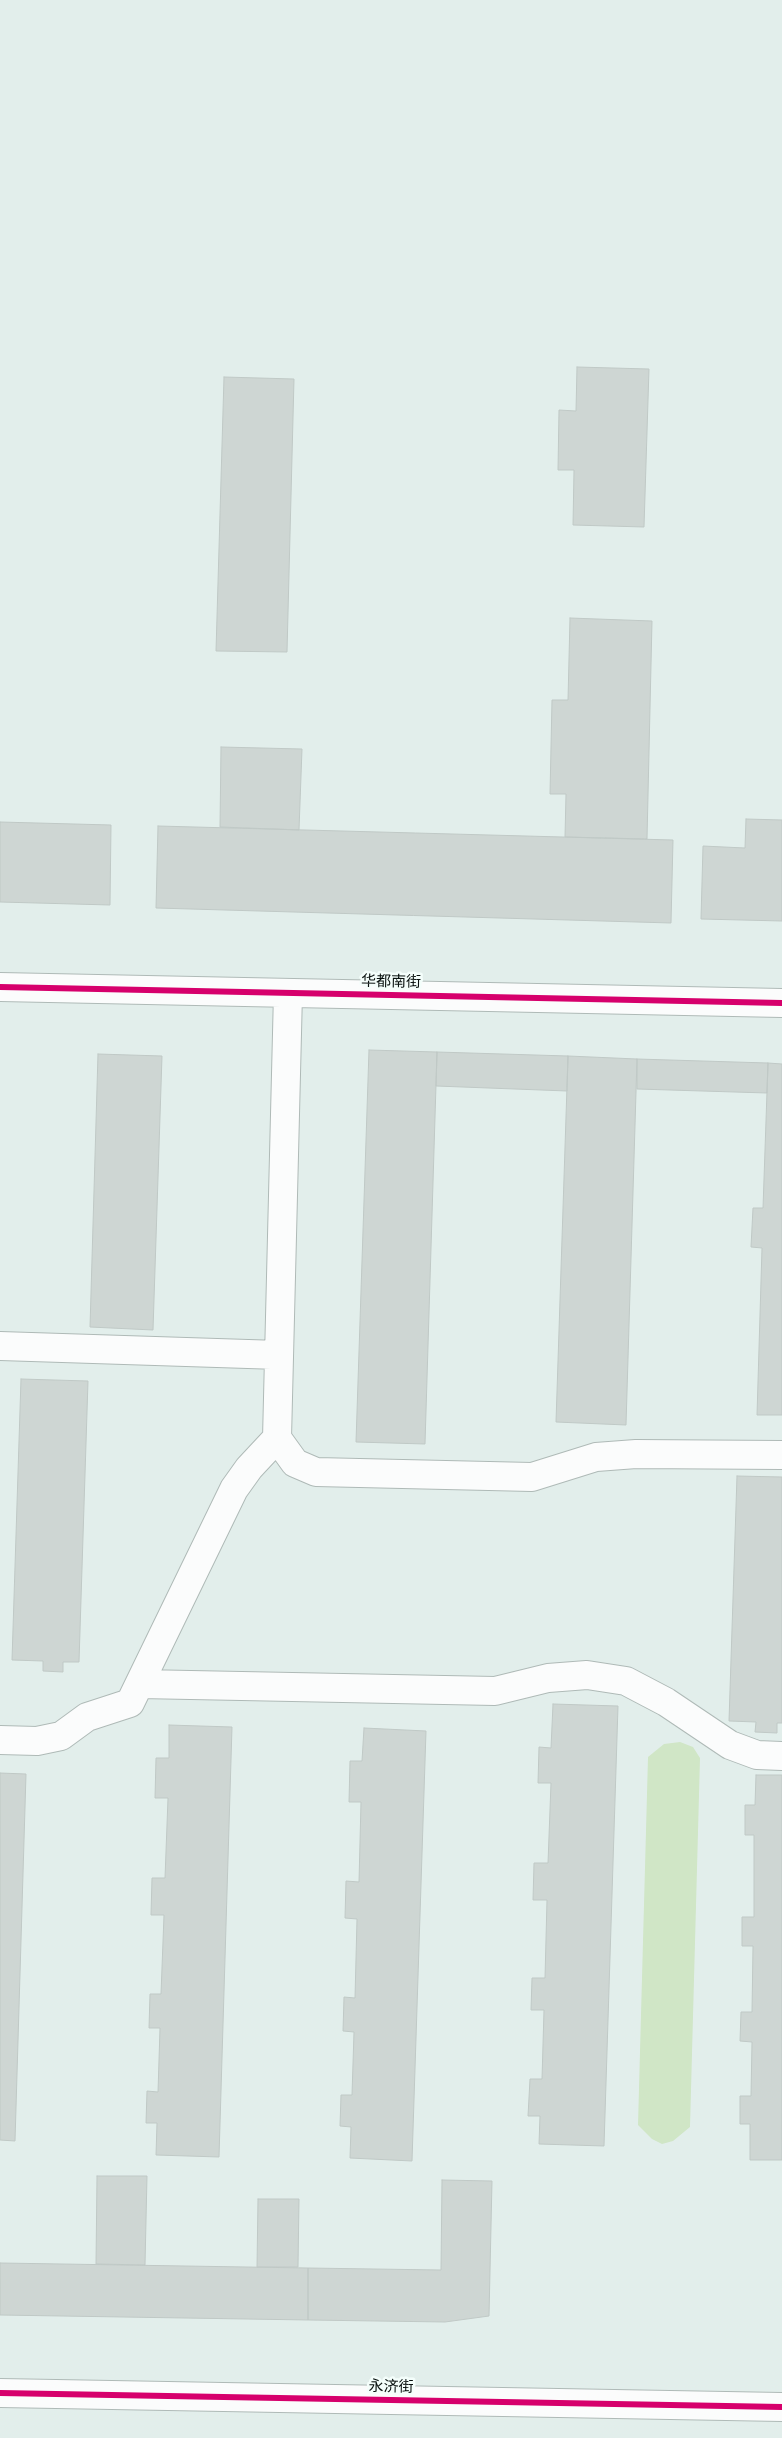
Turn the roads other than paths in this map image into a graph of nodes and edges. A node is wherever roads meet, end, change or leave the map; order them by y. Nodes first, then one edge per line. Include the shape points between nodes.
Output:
1 (0, 987) edge
2 (288, 993) junction
3 (782, 1003) edge
4 (0, 1346) edge
5 (279, 1356) junction
6 (277, 1438) junction
7 (782, 1455) edge
8 (140, 1684) junction
9 (0, 1740) edge
10 (782, 1756) edge
11 (0, 2393) edge
12 (782, 2407) edge

1 - 2 street, 华都南街
2 - 3 street, 华都南街
2 - 5 street
4 - 5 street
5 - 6 street
6 - 7 street via 295,1463 316,1472 532,1477 596,1456
6 - 8 street via 234,1489
8 - 9 street via 130,1703 87,1717 62,1736 37,1741
8 - 10 street via 495,1691 548,1678 587,1676 626,1681 666,1702 730,1745 757,1755
11 - 12 street, 永济街

